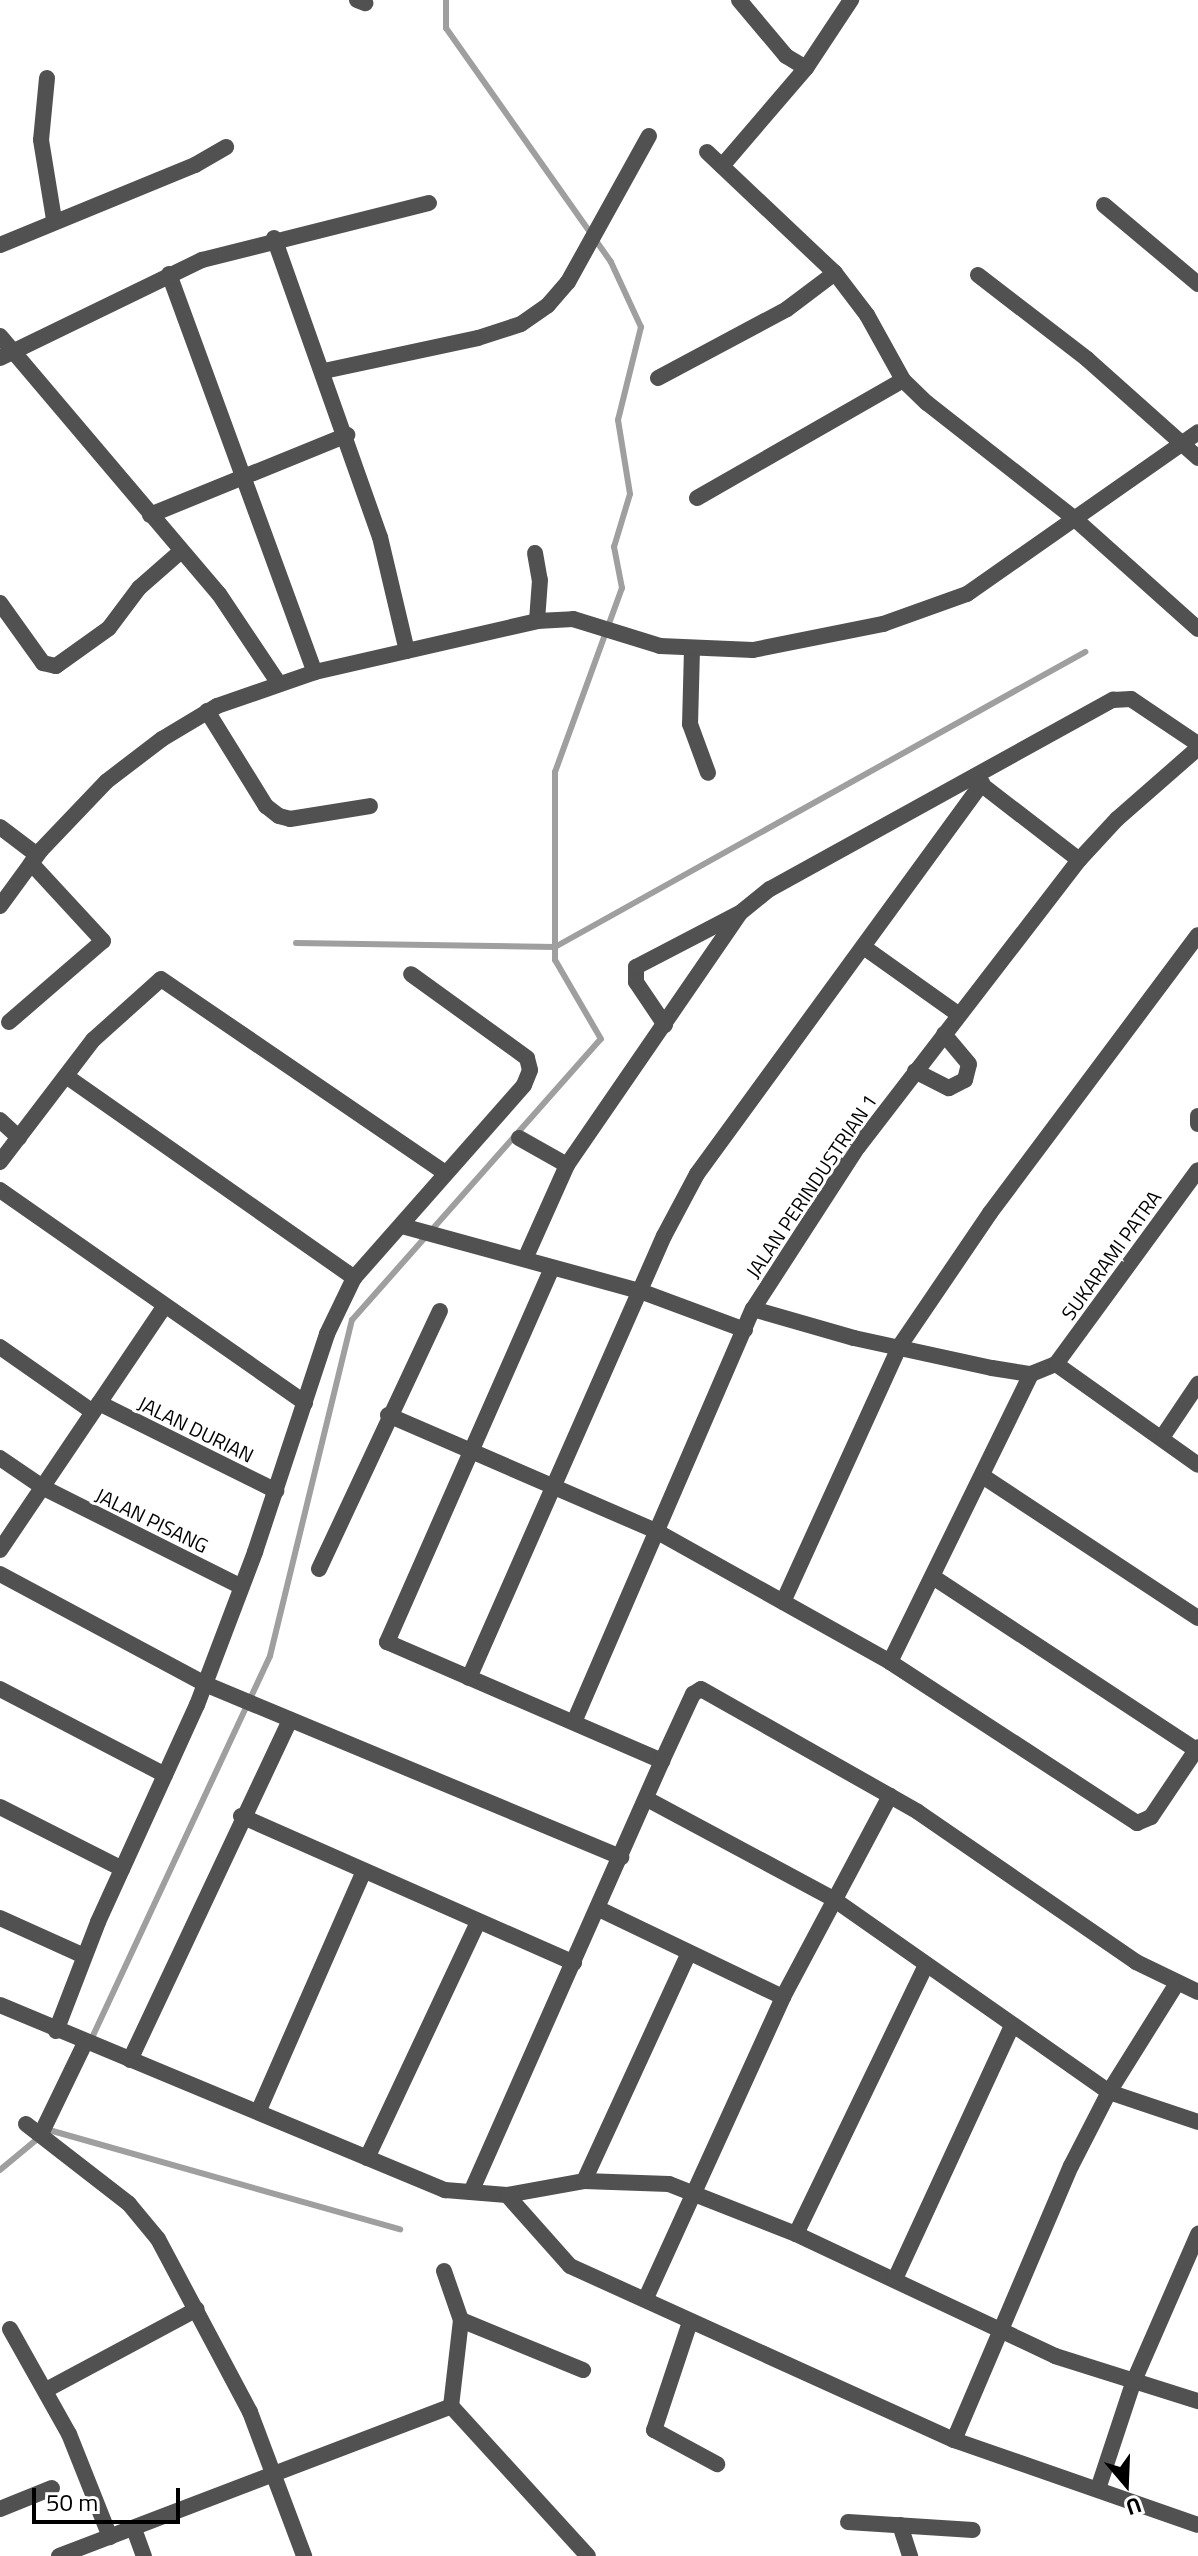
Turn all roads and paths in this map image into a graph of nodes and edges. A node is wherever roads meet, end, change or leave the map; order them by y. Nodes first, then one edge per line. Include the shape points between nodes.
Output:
1 (739, 0) edge
2 (851, 0) edge
3 (806, 68) junction
4 (47, 78) dead end
5 (649, 136) dead end
6 (226, 147) dead end
7 (707, 152) dead end
8 (722, 166) junction
9 (429, 203) dead end
10 (1104, 205) dead end
11 (54, 219) junction
12 (274, 238) junction
13 (0, 245) edge
14 (835, 273) junction
15 (169, 274) junction
16 (978, 275) dead end
17 (1198, 284) edge
18 (3, 348) edge
19 (324, 371) junction
20 (658, 378) dead end
21 (903, 380) junction
22 (1198, 432) edge
23 (347, 435) junction
24 (1183, 445) junction
25 (1198, 458) edge
26 (246, 477) junction
27 (697, 498) dead end
28 (150, 515) junction
29 (1075, 519) junction
30 (180, 552) junction
31 (535, 553) dead end
32 (0, 603) edge
33 (537, 621) junction
34 (1198, 629) edge
35 (692, 649) junction
36 (407, 651) junction
37 (315, 672) junction
38 (278, 682) junction
39 (207, 711) junction
40 (1198, 746) edge
41 (708, 773) dead end
42 (976, 779) junction
43 (370, 806) dead end
44 (0, 827) edge
45 (34, 859) junction
46 (1079, 860) junction
47 (0, 906) edge
48 (740, 913) junction
49 (1196, 942) edge
50 (865, 948) junction
51 (411, 974) dead end
52 (958, 1014) junction
53 (9, 1022) dead end
54 (665, 1025) junction
55 (944, 1034) junction
56 (915, 1071) junction
57 (66, 1076) junction
58 (1198, 1116) edge
59 (0, 1120) edge
60 (1198, 1124) edge
61 (19, 1138) junction
62 (519, 1138) dead end
63 (0, 1162) edge
64 (567, 1165) junction
65 (1198, 1170) edge
66 (445, 1173) junction
67 (0, 1190) edge
68 (408, 1228) junction
69 (525, 1259) junction
70 (552, 1268) junction
71 (354, 1278) junction
72 (640, 1291) junction
73 (163, 1308) junction
74 (753, 1309) junction
75 (440, 1311) dead end
76 (745, 1330) junction
77 (0, 1347) edge
78 (899, 1347) junction
79 (1056, 1364) junction
80 (1031, 1374) junction
81 (1198, 1384) edge
82 (305, 1403) junction
83 (96, 1407) junction
84 (388, 1415) junction
85 (1163, 1436) junction
86 (469, 1450) junction
87 (0, 1458) edge
88 (1198, 1465) edge
89 (984, 1477) junction
90 (554, 1486) junction
91 (44, 1488) junction
92 (276, 1491) junction
93 (656, 1531) junction
94 (0, 1550) edge
95 (319, 1569) dead end
96 (0, 1574) edge
97 (933, 1577) junction
98 (242, 1587) junction
99 (783, 1602) junction
100 (1198, 1618) edge
101 (890, 1662) junction
102 (469, 1678) junction
103 (205, 1684) junction
104 (0, 1689) edge
105 (290, 1720) junction
106 (574, 1722) junction
107 (1197, 1748) edge
108 (662, 1761) junction
109 (165, 1775) junction
110 (890, 1796) junction
111 (647, 1799) junction
112 (0, 1807) edge
113 (241, 1816) junction
114 (621, 1857) junction
115 (122, 1869) junction
116 (363, 1873) junction
117 (832, 1898) junction
118 (599, 1909) junction
119 (0, 1918) edge
120 (477, 1924) junction
121 (689, 1953) junction
122 (84, 1956) junction
123 (574, 1963) junction
124 (926, 1965) junction
125 (1177, 1983) junction
126 (1198, 1992) edge
127 (783, 1997) junction
128 (0, 2005) edge
129 (1012, 2026) junction
130 (56, 2031) junction
131 (88, 2044) junction
132 (130, 2060) junction
133 (1109, 2092) junction
134 (259, 2110) junction
135 (1198, 2122) edge
136 (367, 2158) junction
137 (584, 2181) junction
138 (471, 2192) junction
139 (692, 2192) junction
140 (507, 2195) junction
141 (796, 2234) junction
142 (1198, 2234) edge
143 (1192, 2262) edge
144 (444, 2271) dead end
145 (895, 2279) junction
146 (646, 2298) junction
147 (197, 2309) junction
148 (461, 2320) junction
149 (690, 2322) junction
150 (10, 2329) dead end
151 (1001, 2332) junction
152 (583, 2370) dead end
153 (1133, 2383) junction
154 (46, 2390) junction
155 (1198, 2401) edge
156 (451, 2406) junction
157 (954, 2440) junction
158 (717, 2464) dead end
159 (272, 2473) junction
160 (52, 2488) dead end
161 (1098, 2489) junction
162 (0, 2509) edge
163 (848, 2522) dead end
164 (900, 2525) junction
165 (1198, 2525) edge
166 (134, 2529) junction
167 (973, 2530) dead end
168 (110, 2537) junction
169 (59, 2556) edge
170 (144, 2556) edge
171 (304, 2556) edge
172 (588, 2556) edge
173 (910, 2556) edge

1 - 3 street via 786,56
2 - 3 street
3 - 8 street
4 - 11 street via 41,140
5 - 19 street via 591,243 548,305 521,324
6 - 11 street via 195,165
7 - 8 street
8 - 14 street
9 - 12 street
10 - 17 street
11 - 13 street
12 - 15 street
12 - 19 street
14 - 20 street via 787,309
14 - 21 street via 867,315
15 - 18 street
15 - 26 street
16 - 24 street via 1087,359
18 - 28 street
19 - 23 street
21 - 27 street
21 - 29 street
22 - 24 street
23 - 26 street
23 - 36 street via 380,537
24 - 25 street
24 - 29 street
26 - 28 street
26 - 37 street
28 - 30 street
29 - 34 street
29 - 35 street via 1008,568 927,611 794,645
30 - 32 street via 139,588 109,628 56,666 43,663
30 - 38 street via 219,594
31 - 33 street via 540,580
33 - 35 street via 573,619 660,646
33 - 36 street
35 - 41 street via 690,724
36 - 37 street
37 - 38 street
38 - 39 street
39 - 43 street via 266,806 279,816 290,819
39 - 45 street via 132,759
40 - 42 street via 1131,699 1113,700
40 - 46 street, JALAN PERINDUSTRIAN 1
42 - 46 street
42 - 48 street via 770,889
42 - 50 street
44 - 45 street
45 - 47 street
45 - 53 street via 103,941
46 - 52 street, JALAN PERINDUSTRIAN 1
48 - 54 street
48 - 54 street via 636,967 636,982
49 - 78 street via 998,1202
50 - 52 street
50 - 72 street via 697,1174
51 - 66 street via 527,1058 530,1070 524,1085
52 - 55 street, JALAN PERINDUSTRIAN 1
54 - 64 street
55 - 56 street, JALAN PERINDUSTRIAN 1
55 - 56 street via 966,1058 970,1074 949,1088
56 - 74 street, JALAN PERINDUSTRIAN 1 via 858,1147
57 - 61 street
57 - 66 street via 93,1040 154,982 167,980
57 - 71 street
58 - 60 street
59 - 61 street
61 - 63 street
62 - 64 street
64 - 69 street
65 - 79 street, SUKARAMI PATRA
66 - 68 street
67 - 73 street
68 - 69 street
68 - 71 street
69 - 70 street
70 - 72 street
70 - 86 street
71 - 82 street via 327,1334
72 - 76 street
72 - 90 street
73 - 82 street
73 - 83 street
74 - 76 street, JALAN PERINDUSTRIAN 1
74 - 78 street
75 - 84 street
76 - 93 street, JALAN PERINDUSTRIAN 1
77 - 83 street, JALAN DURIAN
78 - 80 street
78 - 99 street
79 - 80 street
79 - 85 street
80 - 89 street
81 - 85 street
82 - 92 street
83 - 91 street
83 - 92 street, JALAN DURIAN
84 - 86 street
84 - 95 street
85 - 88 street
86 - 90 street
86 - 102 street via 387,1640
87 - 91 street, JALAN PISANG
89 - 97 street
89 - 100 street
90 - 93 street
90 - 102 street
91 - 94 street
91 - 98 street, JALAN PISANG
92 - 98 street
93 - 99 street
93 - 106 street, JALAN PERINDUSTRIAN 1
96 - 103 street
97 - 101 street
97 - 107 street
98 - 103 street
99 - 101 street
101 - 107 street via 1137,1823 1151,1817
102 - 106 street
103 - 105 street
103 - 109 street
104 - 109 street
105 - 113 street
105 - 114 street
106 - 108 street
108 - 110 street via 693,1694 701,1689
108 - 111 street
109 - 115 street
110 - 117 street
110 - 125 street via 1136,1962
111 - 114 street
111 - 117 street
112 - 115 street
113 - 116 street
113 - 132 street
114 - 118 street
115 - 122 street
116 - 120 street
116 - 134 street
117 - 124 street
117 - 127 street
118 - 121 street
118 - 123 street
119 - 122 street
120 - 123 street
120 - 136 street
121 - 127 street
121 - 137 street
122 - 130 street
123 - 138 street
124 - 129 street
124 - 141 street
125 - 126 street
125 - 133 street
127 - 139 street
128 - 130 street
129 - 133 street
129 - 145 street
130 - 131 street
131 - 132 street
131 - 147 street via 40,2134 146,2221
132 - 134 street
133 - 135 street
133 - 151 street
134 - 136 street
136 - 138 street via 445,2190
137 - 139 street via 653,2180
137 - 140 street
138 - 140 street
139 - 141 street
139 - 146 street
140 - 146 street via 570,2266
141 - 145 street
142 - 143 street
143 - 153 street
144 - 148 street
145 - 151 street
146 - 149 street
147 - 154 street
147 - 159 street via 250,2412
148 - 152 street
148 - 156 street
149 - 157 street
149 - 158 street via 654,2430
150 - 154 street
151 - 153 street
151 - 157 street
153 - 155 street
153 - 161 street
154 - 168 street
156 - 159 street
156 - 172 street
157 - 161 street
159 - 166 street
159 - 171 street
160 - 162 street
161 - 165 street
163 - 164 street
164 - 167 street
164 - 173 street
166 - 168 street
166 - 170 street
168 - 169 street

